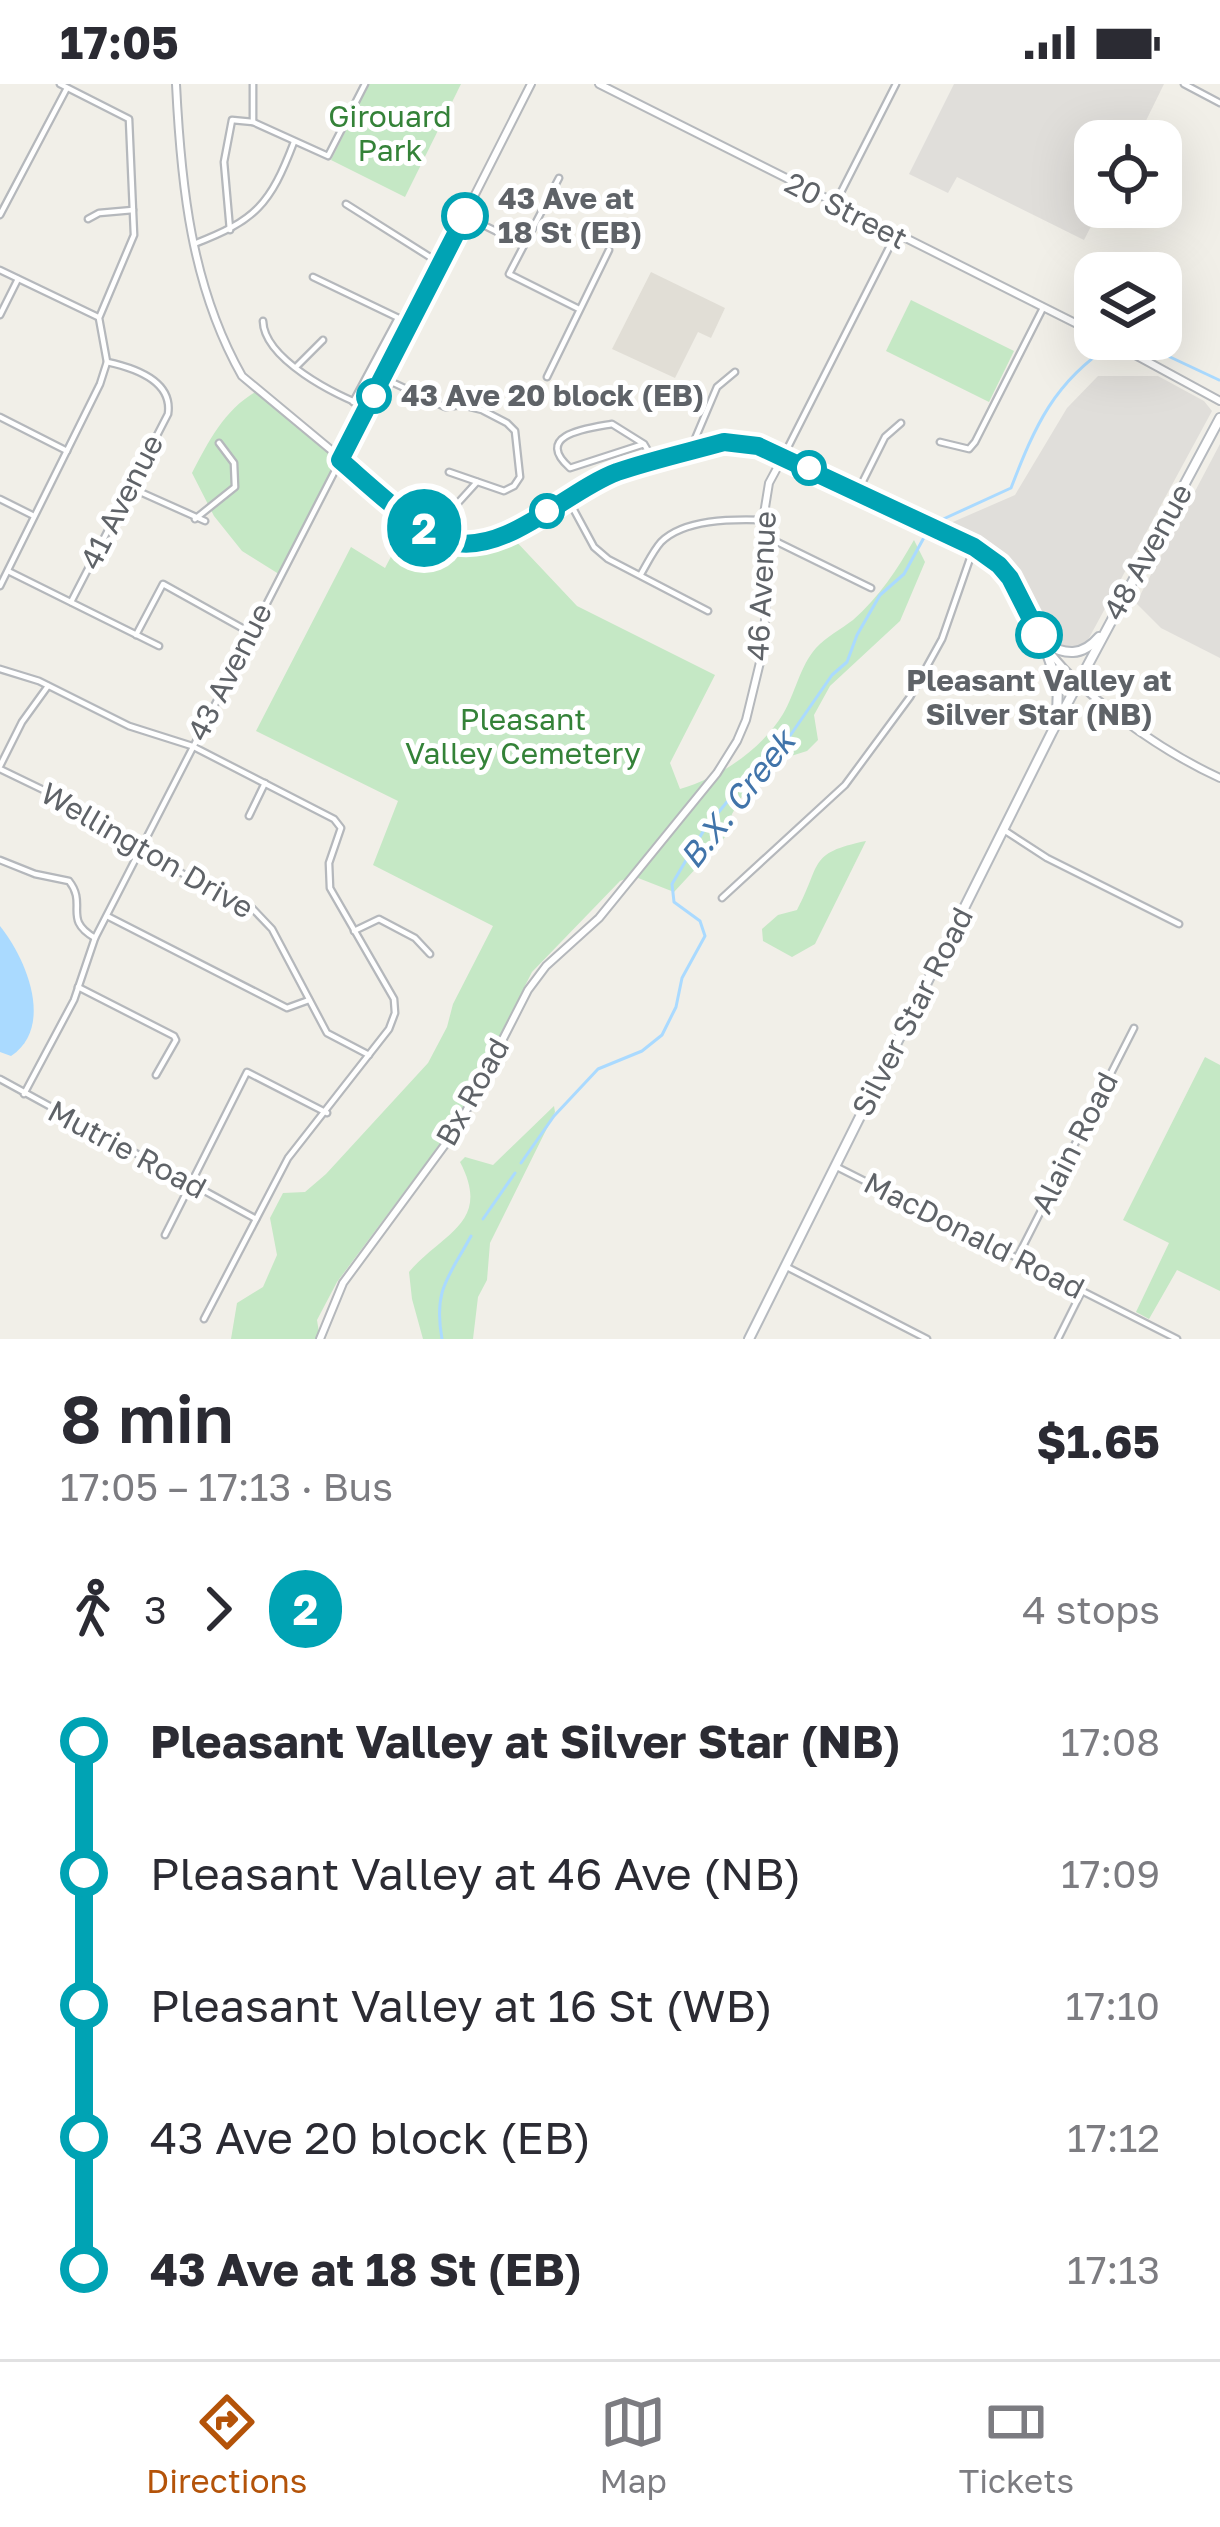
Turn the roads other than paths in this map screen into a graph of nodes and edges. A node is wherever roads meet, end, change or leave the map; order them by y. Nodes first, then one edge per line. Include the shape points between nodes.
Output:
1 (176, 84) edge
2 (253, 84) edge
3 (365, 84) edge
4 (531, 84) edge
5 (598, 84) edge
6 (896, 84) edge
7 (1184, 84) edge
8 (64, 86) edge
9 (1220, 103) edge
10 (253, 122) junction
11 (294, 142) junction
12 (559, 178) dead end
13 (346, 205) dead end
14 (835, 205) junction
15 (133, 210) junction
16 (0, 215) edge
17 (465, 216) junction
18 (88, 219) dead end
19 (230, 230) junction
20 (896, 236) junction
21 (193, 244) junction
22 (524, 245) junction
23 (609, 250) dead end
24 (441, 264) junction
25 (0, 270) edge
26 (313, 277) dead end
27 (18, 279) junction
28 (1043, 308) junction
29 (579, 309) junction
30 (0, 315) edge
31 (99, 318) junction
32 (398, 318) junction
33 (262, 321) dead end
34 (1074, 323) edge
35 (411, 324) junction
36 (323, 340) dead end
37 (1145, 360) edge
38 (106, 362) junction
39 (296, 367) junction
40 (735, 372) dead end
41 (547, 377) dead end
42 (383, 378) junction
43 (1220, 400) edge
44 (353, 402) junction
45 (368, 407) junction
46 (0, 417) edge
47 (1220, 418) edge
48 (901, 423) dead end
49 (940, 442) dead end
50 (219, 443) dead end
51 (644, 444) junction
52 (690, 451) junction
53 (67, 452) junction
54 (783, 457) junction
55 (340, 460) junction
56 (654, 461) junction
57 (448, 472) dead end
58 (477, 482) junction
59 (129, 488) junction
60 (858, 491) junction
61 (568, 498) junction
62 (0, 499) edge
63 (457, 504) dead end
64 (34, 516) junction
65 (195, 519) junction
66 (763, 520) junction
67 (205, 521) dead end
68 (764, 536) junction
69 (441, 539) junction
70 (974, 547) junction
71 (434, 553) dead end
72 (8, 571) junction
73 (641, 574) junction
74 (0, 586) edge
75 (871, 588) dead end
76 (71, 602) junction
77 (709, 611) dead end
78 (1113, 616) junction
79 (251, 633) junction
80 (136, 635) junction
81 (1043, 642) junction
82 (159, 646) dead end
83 (0, 669) edge
84 (1077, 685) junction
85 (48, 686) junction
86 (1052, 732) junction
87 (193, 746) junction
88 (0, 767) edge
89 (1220, 778) edge
90 (265, 784) junction
91 (249, 816) dead end
92 (1004, 830) junction
93 (140, 853) junction
94 (0, 860) edge
95 (646, 860) joint
96 (722, 898) dead end
97 (107, 916) junction
98 (1180, 924) dead end
99 (354, 931) junction
100 (95, 938) junction
101 (430, 954) dead end
102 (78, 987) junction
103 (309, 1000) junction
104 (1134, 1028) dead end
105 (369, 1055) junction
106 (157, 1075) dead end
107 (0, 1079) edge
108 (24, 1094) junction
109 (327, 1113) junction
110 (835, 1166) junction
111 (189, 1184) junction
112 (256, 1219) junction
113 (164, 1235) dead end
114 (1017, 1258) junction
115 (784, 1266) junction
116 (1082, 1291) junction
117 (204, 1318) dead end
118 (320, 1339) edge
119 (748, 1339) edge
120 (927, 1339) edge
121 (1058, 1339) edge
122 (1177, 1339) edge

1 - 21 street
2 - 10 street
3 - 11 street via 328,156
4 - 17 street, 43 Avenue
5 - 14 street, 20 Street
6 - 14 street
7 - 9 street
8 - 15 street via 130,119
8 - 16 street
10 - 11 street
10 - 19 street via 232,120 224,162
11 - 19 street via 260,209
12 - 22 street
13 - 24 street
14 - 20 street, 20 Street
15 - 18 street
15 - 31 street via 130,251
17 - 22 street
17 - 24 street, 43 Avenue
19 - 21 street
20 - 28 street, 20 Street
20 - 54 street, 46 Avenue
21 - 55 street via 242,376
22 - 29 street via 509,274
23 - 29 street
24 - 35 street, 43 Avenue
25 - 27 street
26 - 32 street
27 - 30 street
27 - 31 street
28 - 34 street, 20 Street
28 - 49 street via 975,442 961,450
29 - 41 street
31 - 38 street
32 - 35 street
32 - 44 street
33 - 39 street
35 - 42 street, 43 Avenue
36 - 39 street
37 - 43 street
38 - 53 street
38 - 59 street, 41 Avenue via 165,388 170,400
39 - 44 street
40 - 52 street via 717,387
42 - 45 street, 43 Avenue
42 - 58 street via 445,407 507,422 520,477 503,491
44 - 45 street
45 - 55 street, 43 Avenue
46 - 53 street
47 - 78 main road, 48 Avenue
48 - 60 street via 885,437
50 - 65 street via 234,464 236,487
51 - 51 street via 612,424 571,431 559,450 570,468
51 - 56 street
52 - 54 street via 741,442
52 - 56 street
53 - 64 street
54 - 60 street
54 - 66 street, 46 Avenue
55 - 69 street
55 - 79 street, 43 Avenue
56 - 61 street
57 - 58 street
58 - 63 street
59 - 65 street
59 - 76 street, 41 Avenue
60 - 70 street
61 - 69 street via 500,538
61 - 73 street via 594,547
62 - 64 street
64 - 72 street
65 - 67 street
66 - 68 street, 46 Avenue
66 - 73 street via 731,518 673,532
68 - 75 street
68 - 95 street, 46 Avenue via 762,654 746,720 717,773
69 - 71 street
70 - 81 street via 1010,578
70 - 96 street via 942,639 910,697 845,785
72 - 74 street
72 - 76 street
73 - 77 street
76 - 80 street
78 - 81 main road via 1080,652
78 - 84 main road, 48 Avenue
79 - 80 street via 163,584
79 - 87 street, 43 Avenue
80 - 82 street
81 - 84 street
81 - 86 main road via 1059,697
83 - 85 street
84 - 86 main road, Silver Star Road
84 - 89 street
85 - 87 street
85 - 88 street
86 - 92 main road, Silver Star Road
87 - 90 street
87 - 93 street, 43 Avenue
88 - 93 street, Wellington Drive via 92,813
90 - 91 street
90 - 99 street via 341,829 330,888
92 - 98 street
92 - 110 main road, Silver Star Road
93 - 97 street, 43 Avenue
93 - 103 street, Wellington Drive via 252,908
94 - 100 street via 69,881 76,921
95 - 118 street, Bx Road via 528,990 458,1127 343,1283
97 - 100 street, 43 Avenue
97 - 103 street via 287,1008
99 - 101 street via 379,920
99 - 105 street via 394,999 389,1029
100 - 102 street, 43 Avenue
102 - 106 street via 174,1036
102 - 108 street, 43 Avenue
103 - 105 street, Wellington Drive via 327,1033
104 - 114 street, Alain Road
105 - 109 street
107 - 108 street, Mutrie Road
108 - 111 street, Mutrie Road
109 - 111 street via 248,1072
109 - 112 street via 288,1158
110 - 114 street, MacDonald Road
110 - 115 main road, Silver Star Road
111 - 112 street, Mutrie Road
111 - 113 street
112 - 117 street
114 - 116 street, MacDonald Road
115 - 119 main road, Silver Star Road
115 - 120 street
116 - 121 street
116 - 122 street, MacDonald Road

